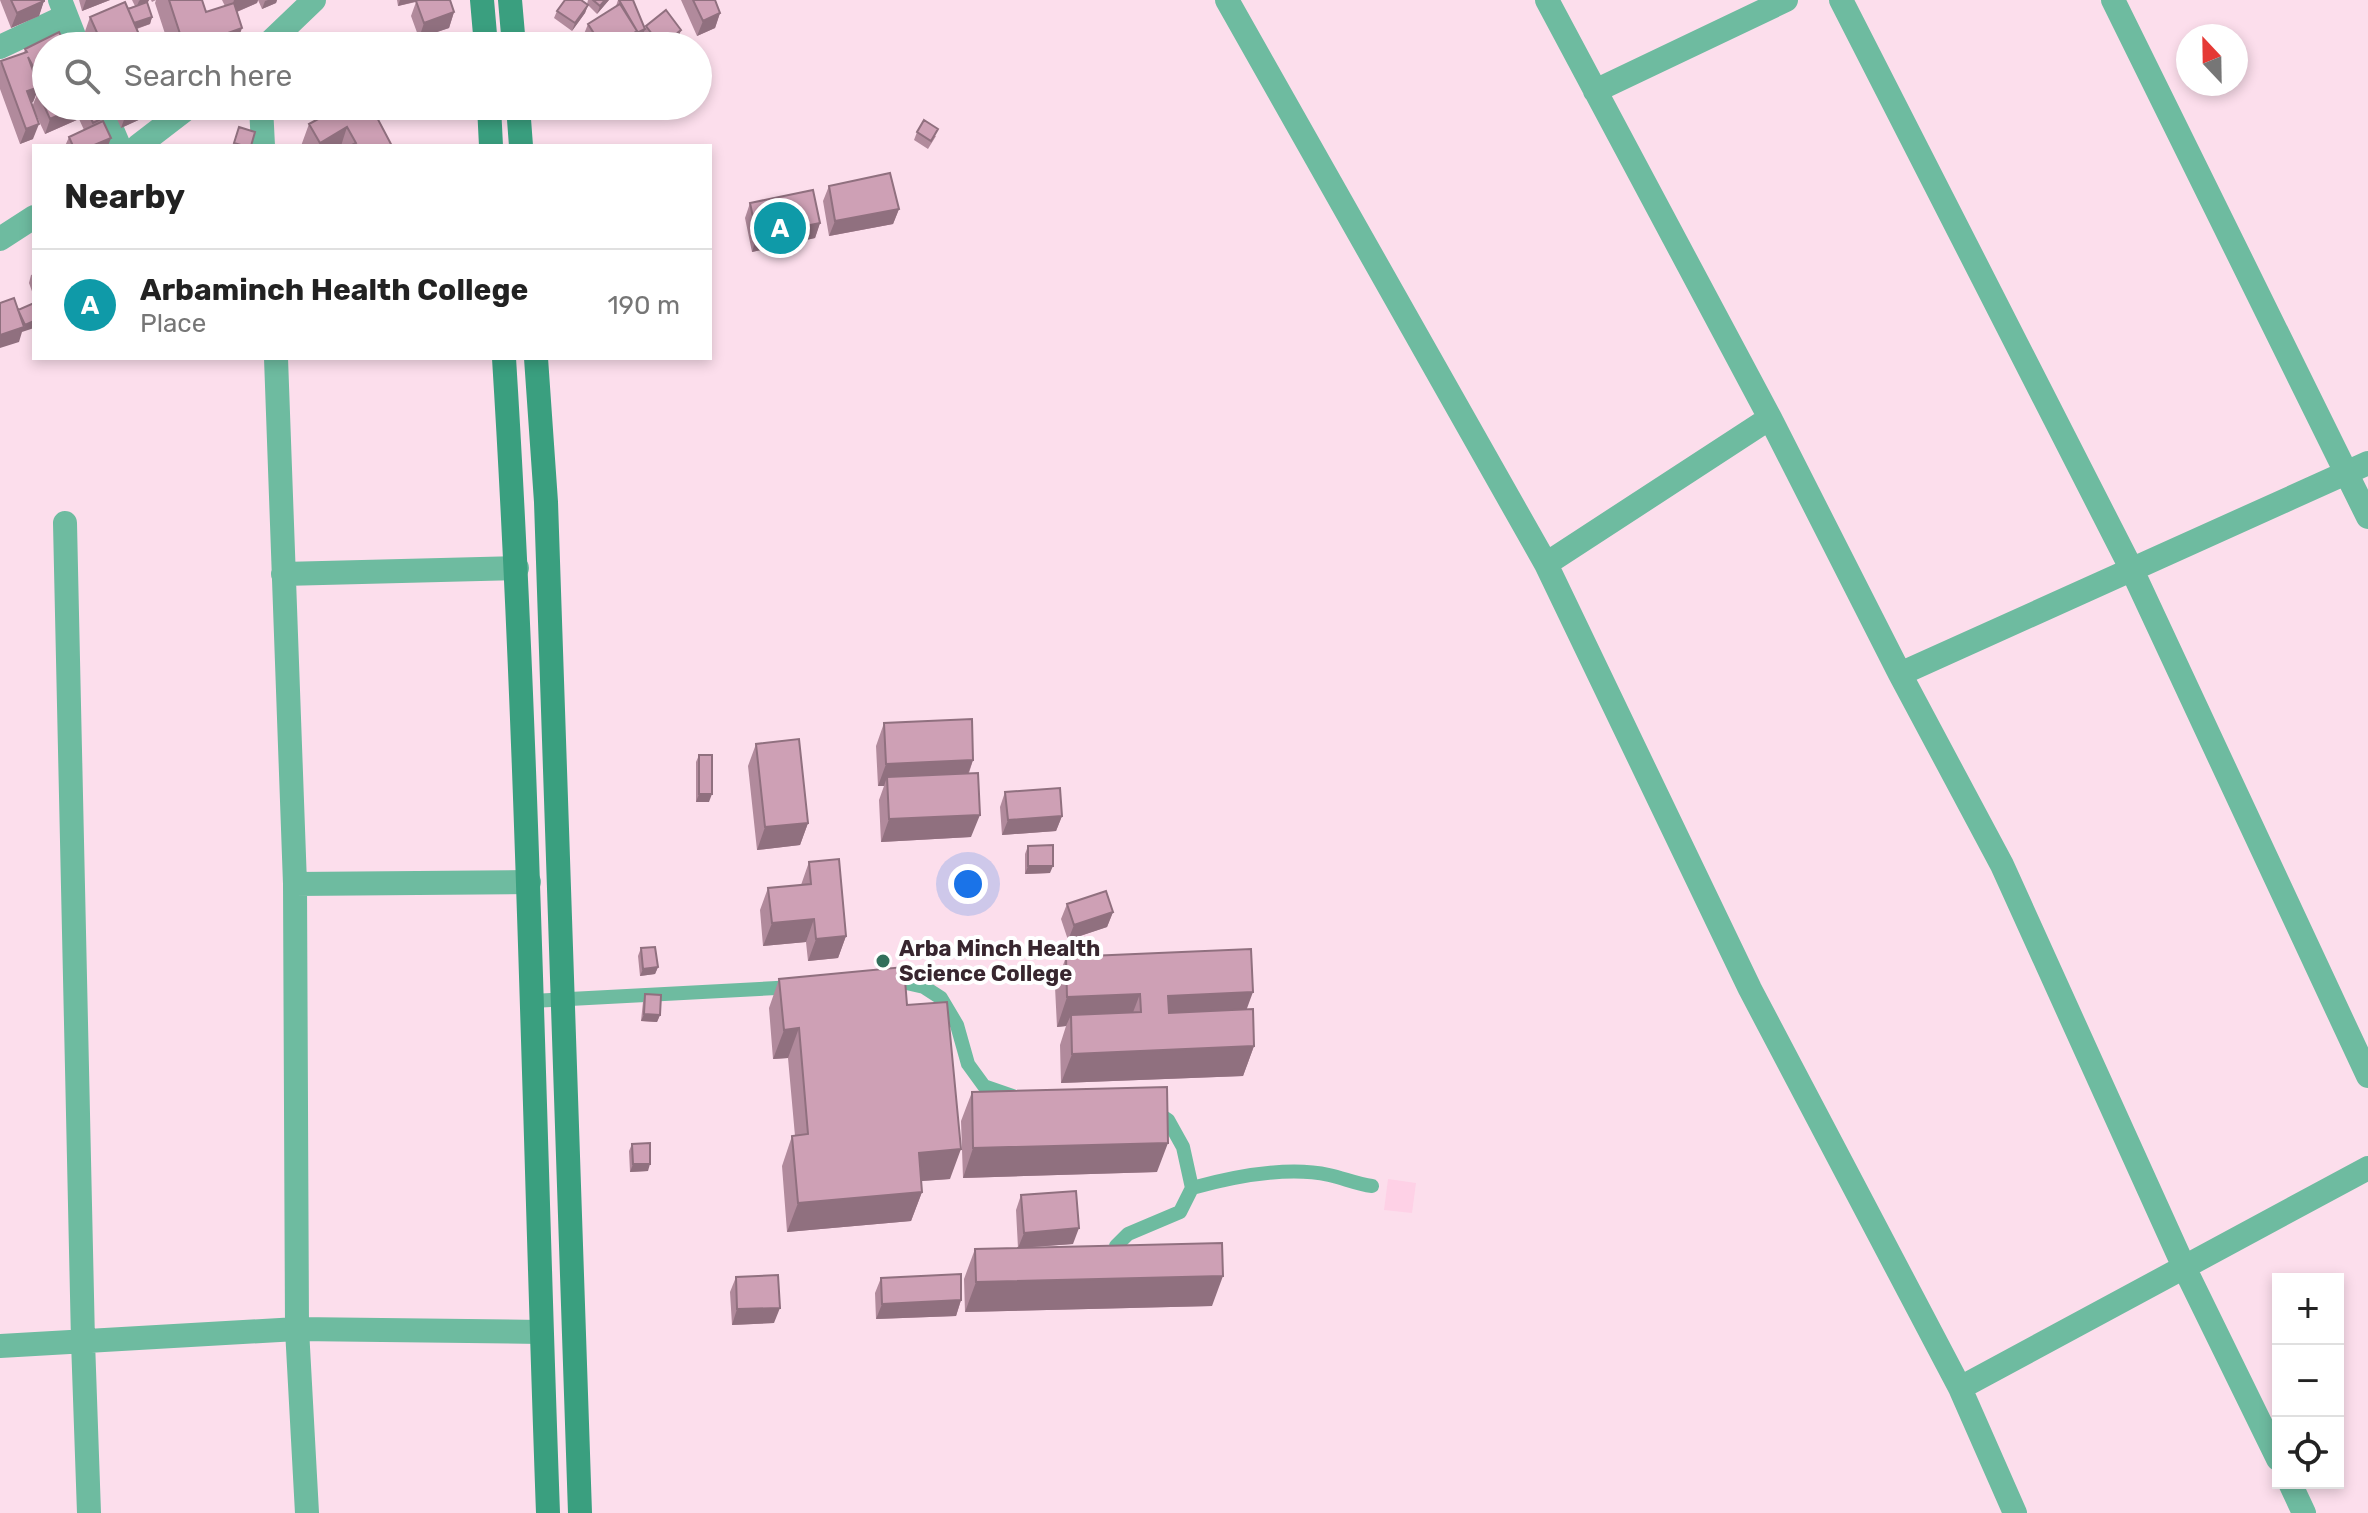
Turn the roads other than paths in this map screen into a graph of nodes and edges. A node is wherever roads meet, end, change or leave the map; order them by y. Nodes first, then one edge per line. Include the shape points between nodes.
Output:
1 (314, 0) edge
2 (482, 0) edge
3 (510, 0) edge
4 (1227, 0) edge
5 (1547, 0) edge
6 (1786, 0) edge
7 (1841, 0) edge
8 (2113, 0) edge
9 (63, 8) edge
10 (72, 32) edge
11 (281, 32) edge
12 (485, 32) edge
13 (513, 32) edge
14 (0, 47) edge
15 (1595, 91) junction
16 (108, 120) edge
17 (172, 120) edge
18 (262, 120) edge
19 (490, 120) edge
20 (519, 120) edge
21 (118, 144) edge
22 (141, 144) edge
23 (263, 144) edge
24 (491, 144) edge
25 (521, 144) edge
26 (32, 218) edge
27 (0, 239) edge
28 (276, 360) edge
29 (504, 360) edge
30 (536, 360) edge
31 (1770, 418) junction
32 (2368, 463) edge
33 (2346, 474) junction
34 (2368, 517) edge
35 (65, 523) dead end
36 (1546, 564) junction
37 (517, 568) junction
38 (2132, 570) junction
39 (283, 574) junction
40 (1900, 674) junction
41 (529, 882) junction
42 (295, 884) junction
43 (876, 983) edge
44 (806, 986) edge
45 (563, 1000) junction
46 (532, 1001) junction
47 (2368, 1076) edge
48 (1025, 1098) edge
49 (1134, 1107) edge
50 (2368, 1168) edge
51 (1372, 1186) dead end
52 (1192, 1188) junction
53 (1118, 1253) edge
54 (2184, 1267) junction
55 (297, 1329) junction
56 (541, 1332) junction
57 (83, 1341) junction
58 (0, 1346) edge
59 (1960, 1388) junction
60 (2272, 1447) edge
61 (2293, 1489) edge
62 (89, 1513) edge
63 (307, 1513) edge
64 (548, 1513) edge
65 (580, 1513) edge
66 (2015, 1513) edge
67 (2304, 1513) edge

1 - 11 street
2 - 12 main road
3 - 13 main road
4 - 36 street
5 - 15 street
6 - 15 street
7 - 38 street
8 - 33 street
9 - 10 street
9 - 14 street
15 - 31 street
16 - 21 street
17 - 22 street
18 - 23 street
19 - 24 main road
20 - 25 main road
26 - 27 street
28 - 39 street
29 - 37 main road
30 - 45 main road
31 - 36 street
31 - 40 street
32 - 33 street
33 - 34 street
33 - 38 street
35 - 57 street
36 - 59 street via 1750,989
37 - 39 street
37 - 41 main road
38 - 40 street
38 - 47 street
39 - 42 street
40 - 54 street via 2002,865
41 - 42 street
41 - 46 main road
42 - 55 street
43 - 48 lane via 924,987 941,998 957,1025 968,1064 984,1086
44 - 45 lane
45 - 46 lane
45 - 65 main road
46 - 56 main road
49 - 52 lane via 1158,1111 1168,1120 1183,1147
50 - 54 street
51 - 52 lane via 1298,1174 1233,1177
52 - 53 lane via 1180,1212 1128,1234 1116,1246
54 - 59 street
54 - 60 street
55 - 56 street
55 - 57 street
55 - 63 street
56 - 64 main road
57 - 58 street
57 - 62 street
59 - 66 street
61 - 67 street

